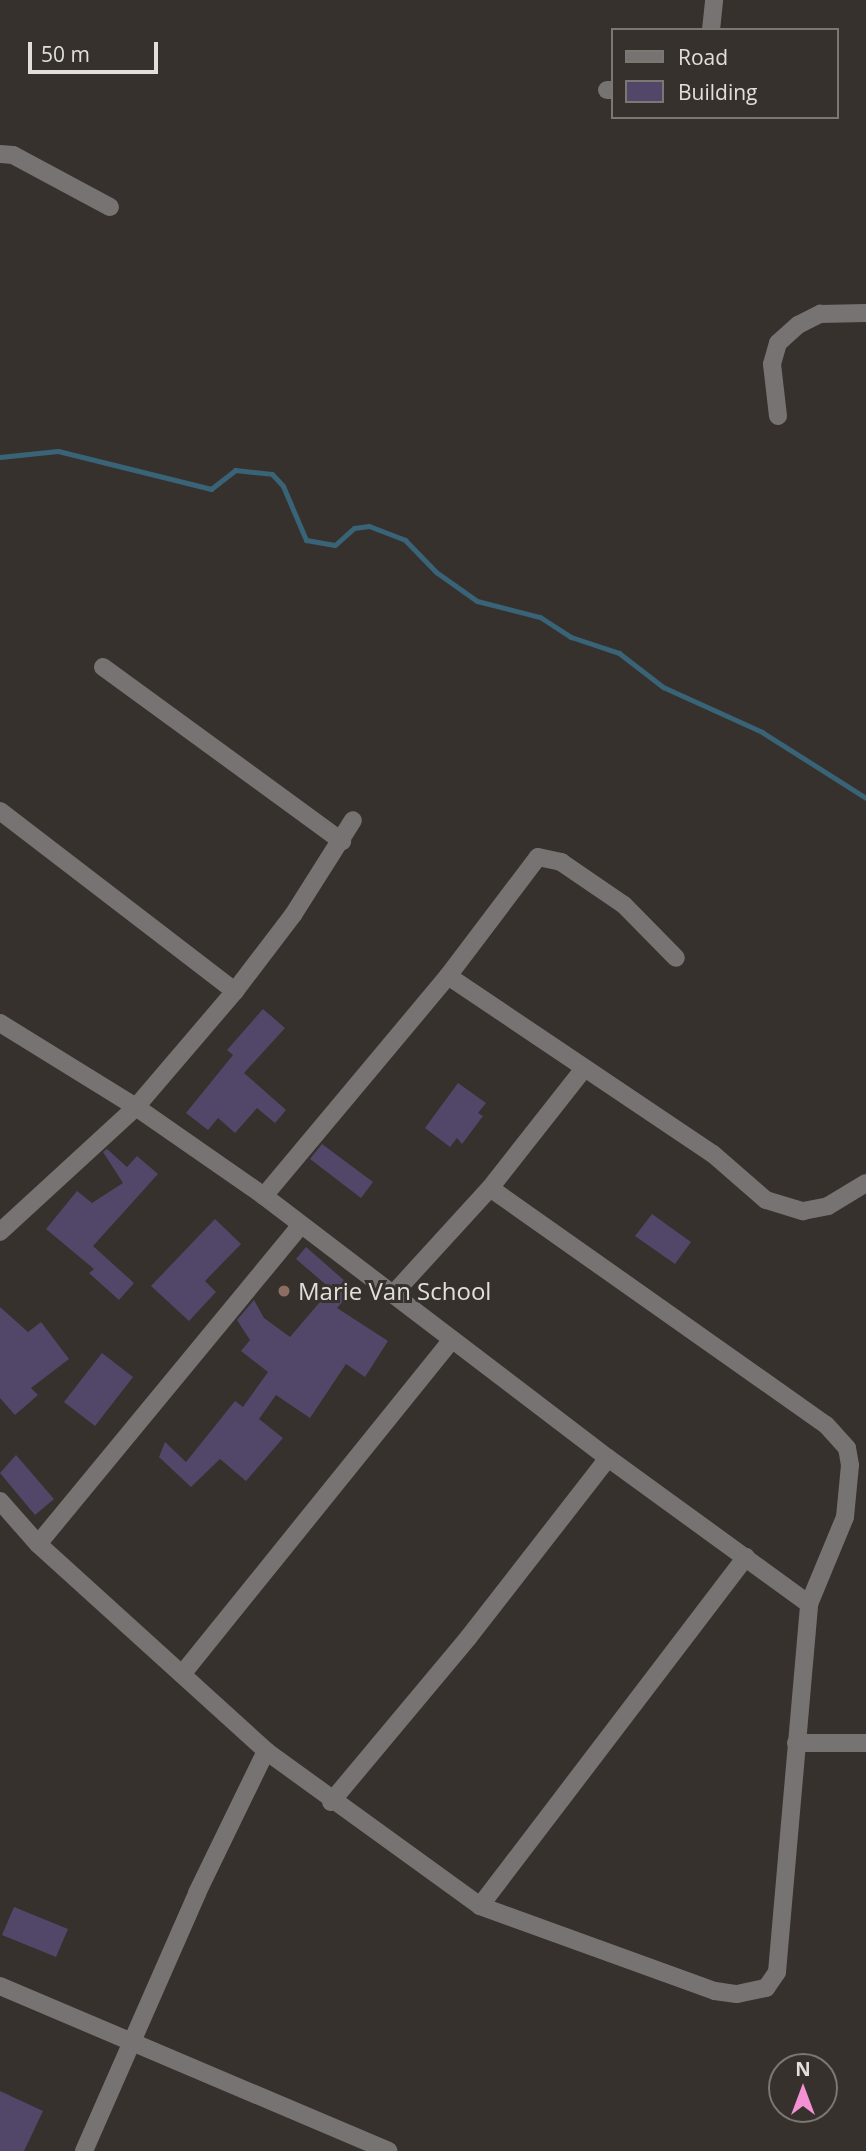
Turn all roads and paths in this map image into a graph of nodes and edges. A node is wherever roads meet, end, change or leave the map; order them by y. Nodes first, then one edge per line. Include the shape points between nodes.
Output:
1 (714, 0) edge
2 (711, 28) edge
3 (0, 154) edge
4 (110, 207) dead end
5 (866, 313) edge
6 (778, 416) dead end
7 (103, 667) dead end
8 (0, 811) edge
9 (353, 820) dead end
10 (342, 841) junction
11 (676, 958) dead end
12 (448, 976) junction
13 (235, 992) junction
14 (0, 1023) edge
15 (583, 1070) junction
16 (136, 1107) junction
17 (866, 1183) edge
18 (491, 1188) junction
19 (264, 1196) junction
20 (301, 1225) junction
21 (0, 1232) edge
22 (395, 1292) junction
23 (451, 1340) junction
24 (608, 1458) junction
25 (0, 1501) edge
26 (38, 1544) junction
27 (746, 1557) junction
28 (809, 1604) junction
29 (183, 1673) junction
30 (796, 1743) junction
31 (866, 1744) edge
32 (266, 1751) junction
33 (331, 1802) junction
34 (480, 1906) junction
35 (0, 1986) edge
36 (132, 2044) junction
37 (84, 2151) edge
38 (388, 2151) edge

1 - 2 street
3 - 4 street via 13,155
5 - 6 street via 820,314 778,343 772,364
7 - 10 street
8 - 13 street
9 - 10 street
10 - 13 street
11 - 12 street via 657,943 642,919 548,856 538,858 524,873
12 - 15 street
12 - 19 street
13 - 16 street
14 - 16 street
15 - 17 street via 713,1154 766,1200 803,1211 828,1206
15 - 18 street
16 - 19 street
16 - 21 street
18 - 22 street
18 - 28 street via 826,1425 847,1448 845,1517
19 - 20 street
20 - 22 street
20 - 26 street
22 - 23 street
23 - 24 street
23 - 29 street
24 - 27 street
24 - 33 street via 468,1638
25 - 26 street
26 - 29 street
27 - 28 street
27 - 34 street
28 - 30 street
29 - 32 street
30 - 31 street
30 - 34 street via 777,1972 766,1988 737,1994 715,1991
32 - 33 street
32 - 36 street via 197,1893
33 - 34 street
35 - 36 street
36 - 37 street
36 - 38 street

